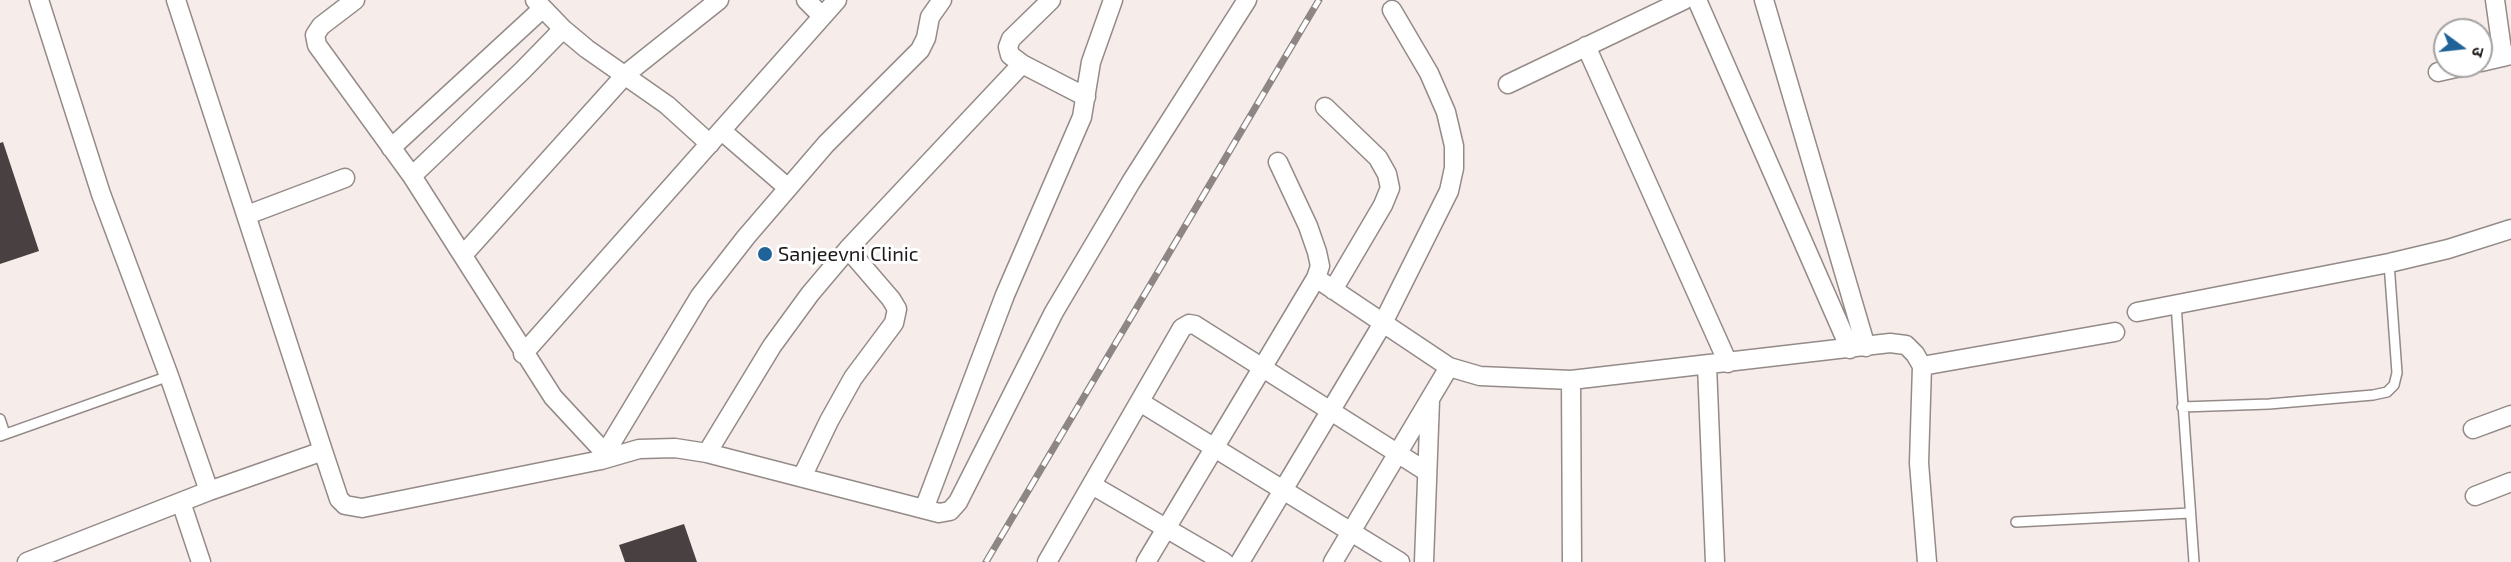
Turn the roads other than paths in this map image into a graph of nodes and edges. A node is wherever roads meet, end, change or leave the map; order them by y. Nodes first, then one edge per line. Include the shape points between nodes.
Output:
1 (39, 0) edge
2 (176, 0) edge
3 (356, 0) edge
4 (718, 0) edge
5 (806, 0) edge
6 (837, 0) edge
7 (942, 0) edge
8 (1051, 0) edge
9 (1113, 0) edge
10 (1247, 0) edge
11 (1683, 0) edge
12 (1697, 0) edge
13 (1764, 0) edge
14 (2494, 0) edge
15 (539, 5) edge
16 (1392, 10) dead end
17 (822, 16) junction
18 (563, 29) junction
19 (1586, 46) junction
20 (2507, 56) edge
21 (1022, 63) junction
22 (626, 74) junction
23 (1508, 84) dead end
24 (1086, 97) junction
25 (1324, 107) dead end
26 (716, 137) junction
27 (392, 148) junction
28 (1278, 162) dead end
29 (412, 176) junction
30 (345, 178) dead end
31 (788, 188) junction
32 (247, 215) junction
33 (2511, 229) edge
34 (848, 249) junction
35 (463, 255) junction
36 (2389, 263) junction
37 (1316, 278) junction
38 (1333, 290) junction
39 (2176, 304) junction
40 (2137, 312) dead end
41 (1383, 323) junction
42 (2115, 333) dead end
43 (1858, 348) junction
44 (523, 354) junction
45 (1728, 363) junction
46 (1707, 364) junction
47 (1922, 366) junction
48 (1449, 367) junction
49 (1263, 368) junction
50 (169, 376) junction
51 (1571, 380) junction
52 (1430, 398) junction
53 (1140, 402) junction
54 (2182, 408) junction
55 (1331, 411) junction
56 (2511, 415) edge
57 (0, 419) edge
58 (2473, 429) dead end
59 (3, 435) edge
60 (1214, 448) junction
61 (323, 451) junction
62 (706, 453) junction
63 (1397, 453) junction
64 (603, 456) junction
65 (1427, 472) junction
66 (802, 477) junction
67 (2511, 482) edge
68 (1092, 485) junction
69 (1283, 490) junction
70 (209, 491) junction
71 (2475, 496) dead end
72 (181, 502) junction
73 (924, 509) junction
74 (2190, 513) junction
75 (2016, 522) dead end
76 (1166, 528) junction
77 (1351, 532) junction
78 (72, 554) edge
79 (27, 562) edge
80 (201, 562) edge
81 (1047, 562) edge
82 (1146, 562) edge
83 (1224, 562) edge
84 (1240, 562) edge
85 (1333, 562) edge
86 (1400, 562) edge
87 (1424, 562) edge
88 (1572, 562) edge
89 (1714, 562) edge
90 (1926, 562) edge
91 (2194, 562) edge

1 - 50 street via 101,194
2 - 32 street
3 - 27 street via 321,26 315,35 317,45
4 - 22 street
5 - 17 street
6 - 17 street
7 - 31 street via 930,17 920,50 825,144
8 - 21 street via 1011,39 1010,55
9 - 24 street via 1091,62
10 - 73 street via 1054,312 958,502 950,511
11 - 19 street
12 - 43 street
13 - 43 street
14 - 20 street
15 - 18 street
15 - 27 street
16 - 41 street via 1446,112 1454,146 1454,168 1449,191
17 - 26 street
18 - 22 street
18 - 29 street
19 - 23 street
19 - 45 street
21 - 24 street
21 - 34 street
22 - 26 street
22 - 35 street
24 - 73 street via 1082,117 1005,295
25 - 38 street via 1378,158 1390,188
26 - 31 street
26 - 44 street
27 - 29 street
28 - 37 street via 1317,252 1320,266
29 - 35 street
30 - 32 street
31 - 64 street via 700,296
32 - 61 street
33 - 36 street
34 - 62 street via 772,346
34 - 66 street via 897,309 894,323 854,378
35 - 44 street
36 - 39 street
36 - 54 lane via 2397,374 2387,392
37 - 38 street
37 - 49 street
38 - 41 street
39 - 40 street
39 - 54 lane
41 - 48 street
41 - 55 street
42 - 47 street
43 - 45 street
43 - 47 street via 1906,345
44 - 64 street via 553,398
45 - 46 street
46 - 51 street
46 - 89 street
47 - 90 street via 1919,463
48 - 51 street via 1480,376
48 - 52 street
49 - 53 street via 1189,324 1182,328
49 - 55 street
49 - 60 street
50 - 59 lane
50 - 70 street
51 - 88 street
52 - 63 street
52 - 65 street
53 - 60 street
53 - 68 street
54 - 74 lane
55 - 63 street
55 - 69 street
56 - 58 street
57 - 59 lane
60 - 69 street
60 - 76 street
61 - 64 street via 339,499 353,508
61 - 70 street
62 - 64 street via 675,448 639,449
62 - 66 street
63 - 65 street
63 - 77 street
65 - 87 street
66 - 73 street
67 - 71 street
68 - 76 street
68 - 81 street
69 - 77 street
69 - 84 street
70 - 72 street
72 - 78 street
72 - 80 street
74 - 75 lane
74 - 91 lane
76 - 82 street
76 - 83 street
77 - 85 street
77 - 86 street
78 - 79 street

